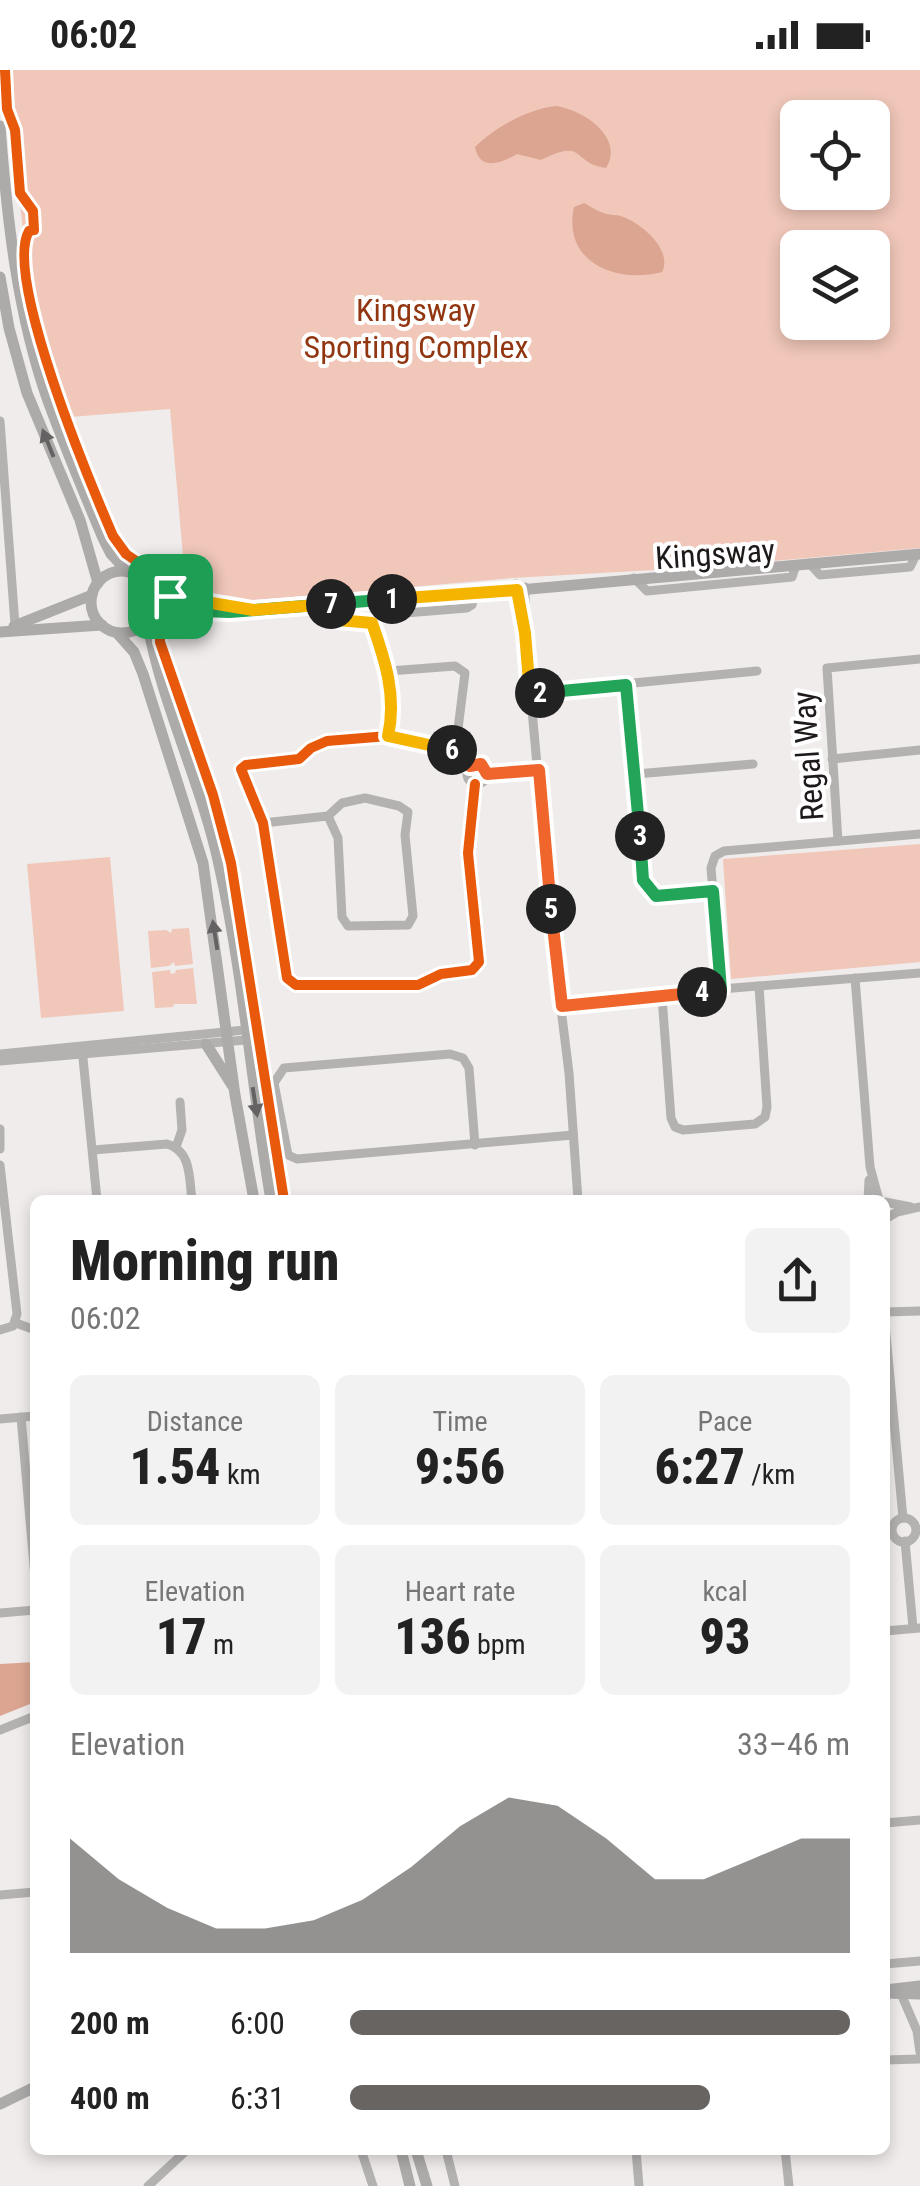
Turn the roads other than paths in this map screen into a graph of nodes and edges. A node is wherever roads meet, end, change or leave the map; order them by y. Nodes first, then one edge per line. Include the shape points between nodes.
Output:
1 (0, 126) edge
2 (0, 277) edge
3 (0, 421) edge
4 (918, 554) edge
5 (128, 572) junction
6 (521, 587) junction
7 (95, 589) junction
8 (150, 590) junction
9 (468, 594) junction
10 (337, 604) junction
11 (253, 610) junction
12 (149, 617) junction
13 (372, 623) junction
14 (16, 626) junction
15 (102, 626) junction
16 (0, 631) edge
17 (118, 634) junction
18 (920, 659) edge
19 (389, 671) junction
20 (756, 671) dead end
21 (626, 685) junction
22 (530, 694) junction
23 (388, 736) junction
24 (448, 747) junction
25 (920, 750) edge
26 (832, 759) junction
27 (752, 764) dead end
28 (470, 766) junction
29 (539, 770) junction
30 (487, 774) junction
31 (636, 774) junction
32 (475, 784) junction
33 (328, 816) junction
34 (263, 823) junction
35 (920, 834) edge
36 (838, 840) junction
37 (713, 891) junction
38 (920, 973) edge
39 (856, 978) junction
40 (758, 986) junction
41 (721, 989) junction
42 (662, 997) junction
43 (562, 1006) junction
44 (246, 1035) junction
45 (228, 1036) junction
46 (206, 1044) junction
47 (82, 1051) junction
48 (0, 1057) edge
49 (234, 1088) junction
50 (180, 1102) dead end
51 (0, 1129) edge
52 (573, 1135) junction
53 (475, 1145) junction
54 (176, 1147) junction
55 (0, 1149) edge
56 (93, 1150) junction
57 (0, 1165) edge
58 (870, 1167) junction
59 (97, 1195) edge
60 (191, 1195) edge
61 (253, 1195) edge
62 (270, 1195) edge
63 (578, 1195) edge
64 (868, 1195) edge
65 (880, 1195) edge
66 (890, 1203) edge
67 (917, 1207) edge
68 (890, 1217) edge
69 (920, 1311) edge
70 (890, 1312) edge
71 (16, 1323) junction
72 (30, 1328) edge
73 (0, 1330) edge
74 (890, 1378) edge
75 (30, 1416) edge
76 (21, 1417) junction
77 (0, 1419) edge
78 (903, 1518) junction
79 (30, 1520) edge
80 (890, 1529) edge
81 (918, 1529) edge
82 (890, 1532) edge
83 (905, 1542) junction
84 (30, 1610) edge
85 (0, 1613) edge
86 (917, 1628) edge
87 (890, 1631) edge
88 (30, 1718) edge
89 (0, 1730) edge
90 (920, 1820) edge
91 (890, 1823) edge
92 (30, 1892) edge
93 (0, 1895) edge
94 (920, 1961) edge
95 (890, 1964) edge
96 (920, 1986) edge
97 (890, 1991) edge
98 (890, 1993) edge
99 (920, 1994) edge
100 (902, 1996) junction
101 (920, 2056) edge
102 (890, 2059) edge
103 (30, 2089) edge
104 (0, 2104) edge
105 (182, 2155) edge
106 (363, 2155) edge
107 (401, 2155) edge
108 (418, 2155) edge
109 (447, 2155) edge
110 (636, 2155) edge
111 (785, 2155) edge
112 (148, 2186) edge
113 (373, 2186) edge
114 (410, 2186) edge
115 (427, 2186) edge
116 (455, 2186) edge
117 (639, 2186) edge
118 (788, 2186) edge

1 - 5 main road via 23,309 48,400 102,538
7 -> 2 main road via 80,520 27,393
3 - 14 street
4 - 6 main road, Kingsway
5 - 7 main road via 111,574
5 - 8 main road
6 - 9 main road, Kingsway via 474,588
6 - 22 street
7 - 14 main road
7 - 15 main road via 92,609
8 - 11 main road, Kingsway
8 - 12 main road
9 - 10 main road, Kingsway
9 - 13 street via 467,608 381,616
10 - 11 main road, Kingsway
10 - 13 street via 338,620
11 - 12 main road, Kingsway
12 - 17 main road via 136,630
12 - 44 main road via 156,669 221,872
13 - 19 street
14 - 16 main road
15 - 16 main road
15 - 17 main road
45 -> 17 main road via 202,862 143,674
18 - 26 street, Regal Way via 827,668
19 - 23 street
19 - 24 street via 455,666 465,673 458,729
20 - 21 street
21 - 22 street
21 - 31 street
22 - 29 street
23 - 24 street
23 - 34 street via 326,741 298,759 246,765 241,769
24 - 28 street
25 - 26 street
26 - 36 street, Regal Way
27 - 31 street
28 - 30 street via 481,764
28 - 32 street via 466,776
29 - 30 street
29 - 43 street
30 - 32 street
31 - 37 street via 643,880 656,896
32 - 34 street via 468,853 479,962 472,970 418,984 296,985 287,978
33 - 33 street via 338,838 348,926 408,925 408,812 365,798 342,803
33 - 34 street
35 - 36 street
36 - 37 street via 724,851 712,860
37 - 41 street
38 - 39 street
39 - 40 street
39 - 58 street
40 - 41 street
40 - 42 street via 767,1106 756,1124 676,1127
41 - 42 street
42 - 43 street
43 - 52 street
44 - 45 street
44 -> 62 main road
45 - 46 street
45 - 47 street
45 - 49 main road
46 - 47 street
46 - 49 main road
47 - 48 street
47 - 56 street
49 - 61 main road
50 - 54 street
51 - 55 street
52 - 53 street
52 - 63 street
53 - 53 street via 470,1068 450,1054 284,1068 274,1083 288,1155 298,1159
54 - 56 street
54 - 60 street via 186,1159
56 - 59 street
57 - 71 street
58 - 64 street
58 - 65 street
66 - 67 street
67 - 68 street
69 - 70 street
71 - 72 street
71 - 73 street
74 - 78 street
75 - 76 street
76 - 77 street
76 - 79 street
78 - 80 street
78 - 81 street
81 - 83 street
82 - 83 street
83 - 86 street
84 - 85 street
86 - 87 street
88 - 89 street
90 - 91 street
92 - 93 street
94 - 95 street
96 - 97 main road
98 - 100 main road
99 - 100 main road
100 - 101 street
101 - 102 street
103 - 104 main road
105 - 112 street
106 - 113 street
107 - 114 main road
108 - 115 main road
109 - 116 street
110 - 117 street
111 - 118 street

